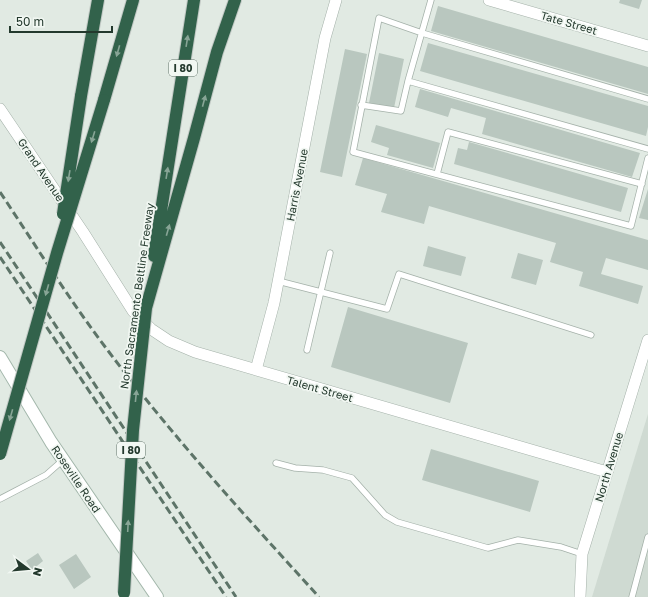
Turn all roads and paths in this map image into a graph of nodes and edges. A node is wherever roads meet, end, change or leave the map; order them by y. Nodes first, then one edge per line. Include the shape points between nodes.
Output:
1 (98, 0) edge
2 (133, 0) edge
3 (194, 0) edge
4 (235, 0) edge
5 (336, 0) edge
6 (431, 0) edge
7 (490, 0) edge
8 (422, 33) junction
9 (648, 46) edge
10 (408, 81) junction
11 (648, 99) edge
12 (361, 105) junction
13 (0, 109) edge
14 (648, 149) edge
15 (648, 158) edge
16 (437, 174) junction
17 (642, 184) junction
18 (83, 232) joint
19 (57, 253) junction
20 (330, 253) dead end
21 (278, 281) junction
22 (321, 292) junction
23 (146, 308) junction
24 (591, 335) dead end
25 (648, 340) edge
26 (307, 350) dead end
27 (0, 357) edge
28 (256, 370) junction
29 (0, 454) edge
30 (64, 460) junction
31 (276, 463) dead end
32 (607, 472) junction
33 (0, 499) edge
34 (648, 537) edge
35 (582, 554) junction
36 (124, 596) edge
37 (157, 597) edge
38 (580, 597) edge
39 (632, 597) edge

1 -> 19 highway, bridge
2 -> 19 highway, bridge
23 -> 3 highway, North Sacramento Beltline Freeway / I 80
23 -> 4 highway via 217,52
5 - 21 street, Harris Avenue via 324,38
6 - 8 lane
7 - 9 street, Tate Street
8 - 10 lane
8 - 11 lane
8 - 12 lane via 379,18
10 - 12 lane via 401,111
10 - 14 lane
12 - 16 lane via 353,152
13 - 18 street, Grand Avenue
15 - 17 lane
16 - 17 lane via 448,132
16 - 17 lane via 631,226
18 - 28 street, Talent Street via 133,310 150,329 180,347
19 -> 29 highway, bridge
20 - 22 lane
21 - 22 lane
21 - 28 street, Harris Avenue
22 - 24 lane via 387,309 399,274
22 - 26 lane
36 -> 23 highway, North Sacramento Beltline Freeway / I 80, bridge via 132,430
25 - 32 street, North Avenue via 642,368
27 - 30 main road, Roseville Road
28 - 32 street, Talent Street
30 - 33 lane via 46,476
30 - 37 main road, Roseville Road
31 - 35 lane via 295,468 323,470 352,478 385,515 397,522 488,548 518,540 561,547
32 - 35 street, North Avenue
34 - 39 lane
35 - 38 street, North Avenue

